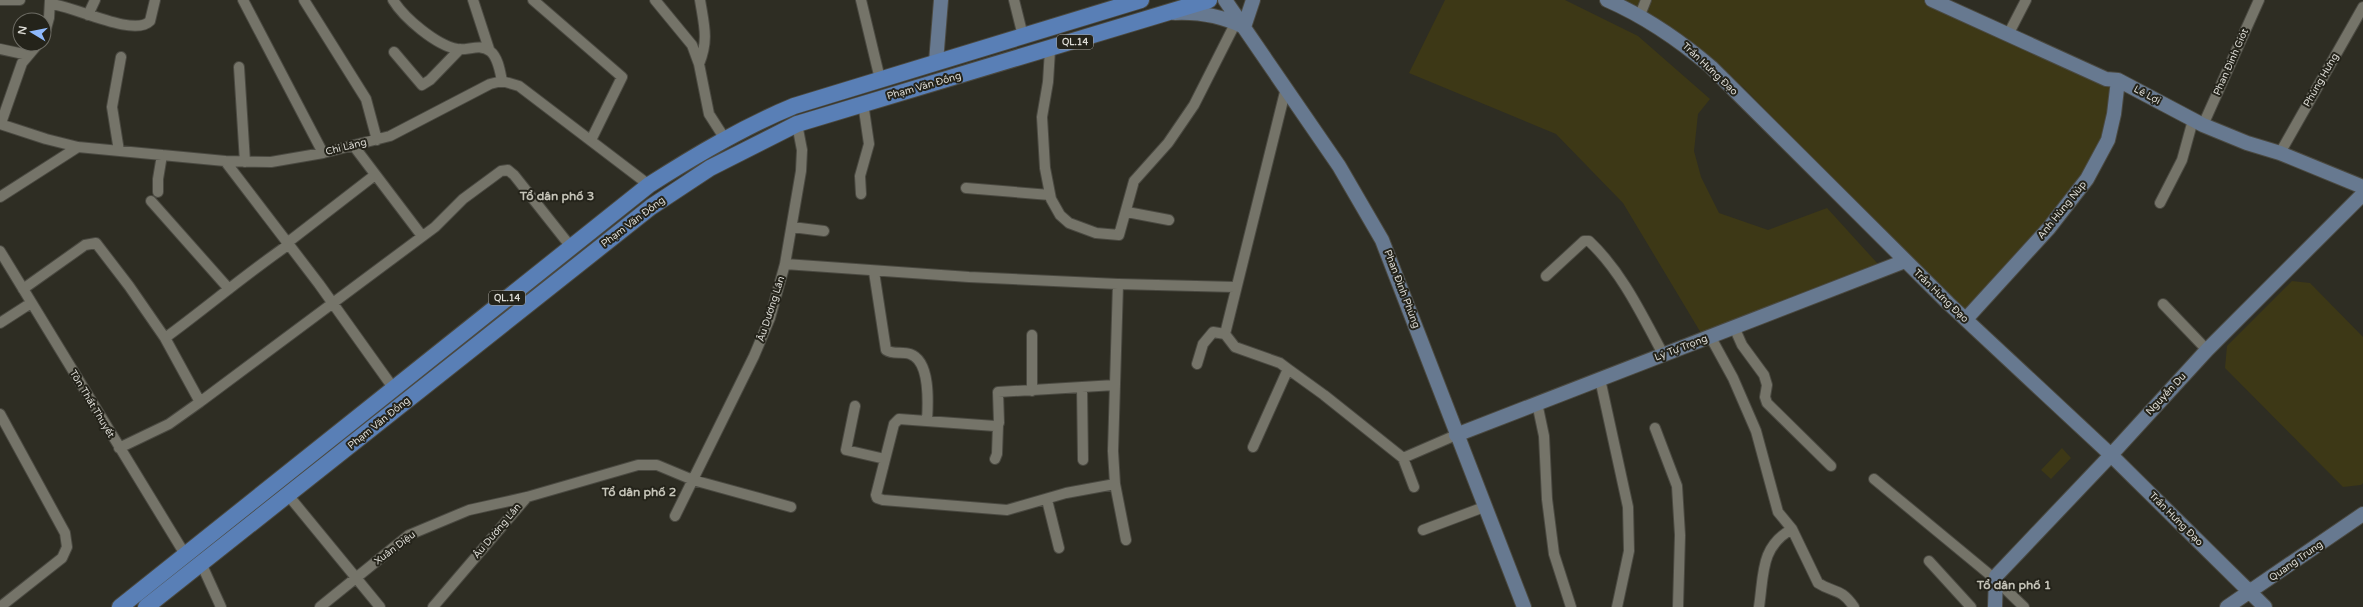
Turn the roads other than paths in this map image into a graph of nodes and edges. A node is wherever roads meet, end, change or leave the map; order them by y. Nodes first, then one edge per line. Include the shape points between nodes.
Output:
1 (0, 0) edge
2 (20, 0) edge
3 (95, 0) edge
4 (155, 0) edge
5 (243, 0) edge
6 (304, 0) edge
7 (392, 0) edge
8 (474, 0) edge
9 (533, 0) edge
10 (655, 0) edge
11 (700, 0) edge
12 (861, 0) edge
13 (941, 0) edge
14 (1014, 0) edge
15 (1141, 0) edge
16 (1225, 0) edge
17 (1253, 0) edge
18 (1607, 0) edge
19 (1646, 0) edge
20 (2026, 0) edge
21 (2259, 0) edge
22 (1204, 1) edge
23 (1942, 1) edge
24 (50, 2) edge
25 (2363, 7) edge
26 (49, 12) edge
27 (1167, 13) junction
28 (88, 15) junction
29 (1640, 15) junction
30 (1239, 23) junction
31 (2011, 29) junction
32 (1024, 36) junction
33 (0, 49) edge
34 (460, 49) junction
35 (489, 49) junction
36 (1050, 50) junction
37 (31, 52) edge
38 (394, 52) dead end
39 (28, 55) junction
40 (121, 57) dead end
41 (936, 62) junction
42 (700, 64) junction
43 (239, 67) dead end
44 (880, 79) junction
45 (2118, 80) junction
46 (502, 81) junction
47 (941, 81) junction
48 (1286, 88) junction
49 (863, 103) junction
50 (0, 123) edge
51 (2198, 123) junction
52 (797, 124) junction
53 (724, 139) junction
54 (377, 140) junction
55 (591, 140) junction
56 (352, 145) junction
57 (78, 147) junction
58 (119, 151) junction
59 (322, 153) junction
60 (2280, 153) junction
61 (162, 155) junction
62 (225, 161) junction
63 (244, 162) junction
64 (375, 175) junction
65 (648, 185) junction
66 (2363, 187) edge
67 (966, 188) dead end
68 (158, 192) dead end
69 (861, 194) dead end
70 (2363, 194) edge
71 (1050, 195) junction
72 (0, 197) edge
73 (151, 201) dead end
74 (2160, 204) dead end
75 (1127, 212) junction
76 (1169, 220) dead end
77 (792, 227) junction
78 (824, 231) dead end
79 (422, 236) junction
80 (288, 244) junction
81 (571, 247) junction
82 (0, 251) edge
83 (1905, 261) junction
84 (785, 264) junction
85 (874, 272) junction
86 (1546, 276) dead end
87 (1118, 284) junction
88 (1235, 287) junction
89 (22, 289) junction
90 (229, 289) junction
91 (332, 302) junction
92 (31, 303) junction
93 (2163, 304) dead end
94 (1966, 319) junction
95 (0, 323) edge
96 (1734, 327) junction
97 (1225, 334) junction
98 (1032, 335) dead end
99 (1710, 336) junction
100 (165, 338) junction
101 (448, 346) junction
102 (2207, 350) junction
103 (1663, 354) junction
104 (457, 361) junction
105 (1197, 364) dead end
106 (1288, 369) junction
107 (1600, 379) junction
108 (1115, 385) junction
109 (1082, 387) junction
110 (394, 389) junction
111 (1032, 391) junction
112 (200, 402) junction
113 (1537, 403) junction
114 (855, 406) dead end
115 (0, 414) edge
116 (927, 421) junction
117 (998, 425) junction
118 (1655, 428) dead end
119 (1456, 435) junction
120 (1253, 447) dead end
121 (119, 448) junction
122 (2111, 455) junction
123 (994, 458) dead end
124 (1402, 458) junction
125 (885, 459) junction
126 (1082, 460) dead end
127 (1831, 466) dead end
128 (1874, 479) dead end
129 (693, 480) junction
130 (1115, 484) junction
131 (1414, 487) dead end
132 (288, 495) junction
133 (527, 497) junction
134 (1047, 500) junction
135 (791, 507) dead end
136 (1484, 507) junction
137 (2363, 514) edge
138 (674, 516) dead end
139 (1792, 529) junction
140 (1423, 530) dead end
141 (1126, 540) dead end
142 (1059, 548) dead end
143 (186, 556) junction
144 (1929, 561) dead end
145 (201, 563) junction
146 (356, 578) junction
147 (1995, 579) junction
148 (2250, 593) junction
149 (0, 607) edge
150 (120, 607) edge
151 (146, 607) edge
152 (221, 607) edge
153 (320, 607) edge
154 (380, 607) edge
155 (433, 607) edge
156 (1524, 607) edge
157 (1571, 607) edge
158 (1617, 607) edge
159 (1678, 607) edge
160 (1759, 607) edge
161 (1854, 607) edge
162 (1971, 607) edge
163 (1995, 607) edge
164 (2024, 607) edge
165 (2227, 607) edge
166 (2265, 607) edge

1 - 2 street
3 - 28 street
4 - 28 street via 150,21 144,24 118,23
5 - 59 street
6 - 54 street via 366,99
7 - 34 street via 405,16 434,39
8 - 35 street
9 - 55 street via 622,77
10 - 42 street via 688,38
11 - 42 street via 706,37 706,49
12 - 44 street
13 - 41 street
14 - 32 street
15 - 32 main road, Phạm Văn Đồng / QL.14
16 - 30 street, Phan Đình Phùng
17 - 30 street
18 - 29 street, Trần Hưng Đạo
19 - 29 street
20 - 31 street
21 - 51 street, Phan Đình Giót
22 - 27 main road, Phạm Văn Đồng / QL.14
22 - 30 street
23 - 31 street
23 - 45 street, Lê Lợi via 2106,79
24 - 26 street
24 - 28 street
25 - 60 street, Phùng Hưng
27 - 30 street via 1211,15
27 - 36 main road, Phạm Văn Đồng / QL.14
29 - 83 street, Trần Hưng Đạo via 1682,42 1711,67
30 - 48 street, Phan Đình Phùng
30 - 75 street via 1194,105 1168,143 1134,181
31 - 45 street via 2109,72
32 - 41 main road, Phạm Văn Đồng / QL.14
33 - 39 street
34 - 35 street
34 - 38 street via 422,85
35 - 46 street via 496,58
36 - 47 main road, Phạm Văn Đồng / QL.14
36 - 71 street via 1042,117 1045,168
37 - 39 street
39 - 50 street via 20,68
40 - 58 street via 112,107
41 - 44 main road, Phạm Văn Đồng / QL.14
41 - 47 main road
42 - 53 street via 709,114
43 - 63 street
44 - 53 main road, Phạm Văn Đồng / QL.14 via 794,106 759,120
45 - 51 street, Lê Lợi
45 - 94 street, Anh Hùng Núp via 2108,140 2088,179 2049,228
46 - 54 street, Chi Lăng via 490,84 416,124
46 - 55 street via 519,86
47 - 49 main road, Phạm Văn Đồng / QL.14
48 - 88 street
48 - 119 street, Phan Đình Phùng via 1339,166 1382,240
49 - 52 main road, Phạm Văn Đồng / QL.14
49 - 69 street via 869,144 860,176
50 - 57 street, Chi Lăng
51 - 60 street, Lê Lợi
51 - 74 street, Phan Đình Giót
52 - 77 street, Âu Dương Lân via 802,150 801,172
52 - 104 main road, Phạm Văn Đồng / QL.14 via 710,168 651,207
53 - 65 main road, Phạm Văn Đồng / QL.14
54 - 56 street, Chi Lăng
55 - 65 street
56 - 59 street, Chi Lăng
56 - 64 street
57 - 58 street, Chi Lăng
57 - 72 street
58 - 61 street, Chi Lăng
59 - 63 street, Chi Lăng via 270,162
60 - 66 street, Lê Lợi
61 - 62 street, Chi Lăng
61 - 68 street
62 - 63 street, Chi Lăng
62 - 80 street
64 - 79 street
64 - 80 street
65 - 81 main road, Phạm Văn Đồng / QL.14
67 - 71 street
70 - 102 street, Nguyễn Du
71 - 75 street via 1066,221 1096,233 1119,235
73 - 90 street
75 - 76 street
77 - 78 street
77 - 84 street, Âu Dương Lân
79 - 81 street via 469,195 504,170 514,175
79 - 91 street
80 - 90 street
80 - 91 street
81 - 101 main road, Phạm Văn Đồng / QL.14
82 - 89 street, Tôn Thất Thuyết
83 - 94 street, Trần Hưng Đạo
83 - 96 street, Lý Tự Trọng
84 - 85 street
84 - 129 street, Âu Dương Lân via 770,318 754,356
85 - 87 street
85 - 116 street via 886,350 911,354 921,365 928,392
86 - 103 street via 1584,241 1589,241 1635,300
87 - 88 street
87 - 108 street
88 - 97 street
89 - 92 street, Tôn Thất Thuyết
89 - 100 street via 85,245 96,243
90 - 100 street
91 - 110 street
91 - 112 street
92 - 95 street
92 - 121 street, Tôn Thất Thuyết
93 - 102 street
94 - 122 street, Trần Hưng Đạo
96 - 99 street, Lý Tự Trọng
96 - 127 street via 1742,344 1764,375 1767,403
97 - 105 street via 1213,332 1207,336
97 - 106 street via 1235,346
98 - 111 street
99 - 103 street, Lý Tự Trọng
99 - 139 street via 1733,378 1756,431 1778,512
100 - 112 street
101 - 104 main road
101 - 110 main road, Phạm Văn Đồng / QL.14
102 - 122 street, Nguyễn Du
103 - 107 street, Lý Tự Trọng
104 - 132 main road, Phạm Văn Đồng / QL.14
106 - 120 street
106 - 124 street
107 - 113 street, Lý Tự Trọng
107 - 158 street via 1628,507 1629,550
108 - 109 street
108 - 130 street
109 - 111 street
109 - 126 street
110 - 143 main road, Phạm Văn Đồng / QL.14
111 - 117 street via 998,392
112 - 121 street via 169,424
113 - 119 street, Lý Tự Trọng
113 - 157 street via 1544,436 1547,499 1554,554
114 - 125 street via 846,450
115 - 149 street via 65,533 67,546 62,558
116 - 117 street
116 - 125 street via 895,421
117 - 123 street via 997,454
118 - 159 street via 1677,486 1680,535
119 - 124 street
119 - 136 street, Phan Đình Phùng
121 - 143 street, Tôn Thất Thuyết
122 - 147 street, Nguyễn Du
122 - 148 street, Trần Hưng Đạo
124 - 131 street
125 - 134 street via 876,495 880,500 1007,510
128 - 147 street
129 - 133 street, Âu Dương Lân via 657,465 638,465
129 - 135 street
129 - 138 street, Âu Dương Lân
130 - 134 street via 1066,493
130 - 141 street
132 - 145 main road, Phạm Văn Đồng / QL.14
132 - 146 street
133 - 146 street, Xuân Diệu via 469,510 409,535
133 - 155 street, Âu Dương Lân
134 - 142 street
136 - 140 street
136 - 156 street, Phan Đình Phùng
137 - 148 street, Quang Trung
139 - 160 street via 1778,536 1768,553
139 - 161 street via 1818,583 1846,596
143 - 150 main road, Phạm Văn Đồng / QL.14
144 - 162 street
145 - 151 main road, Phạm Văn Đồng / QL.14
145 - 152 street
146 - 153 street, Xuân Diệu
146 - 154 street
147 - 163 street
147 - 164 street
148 - 165 street, Quang Trung
148 - 166 street, Trần Hưng Đạo

